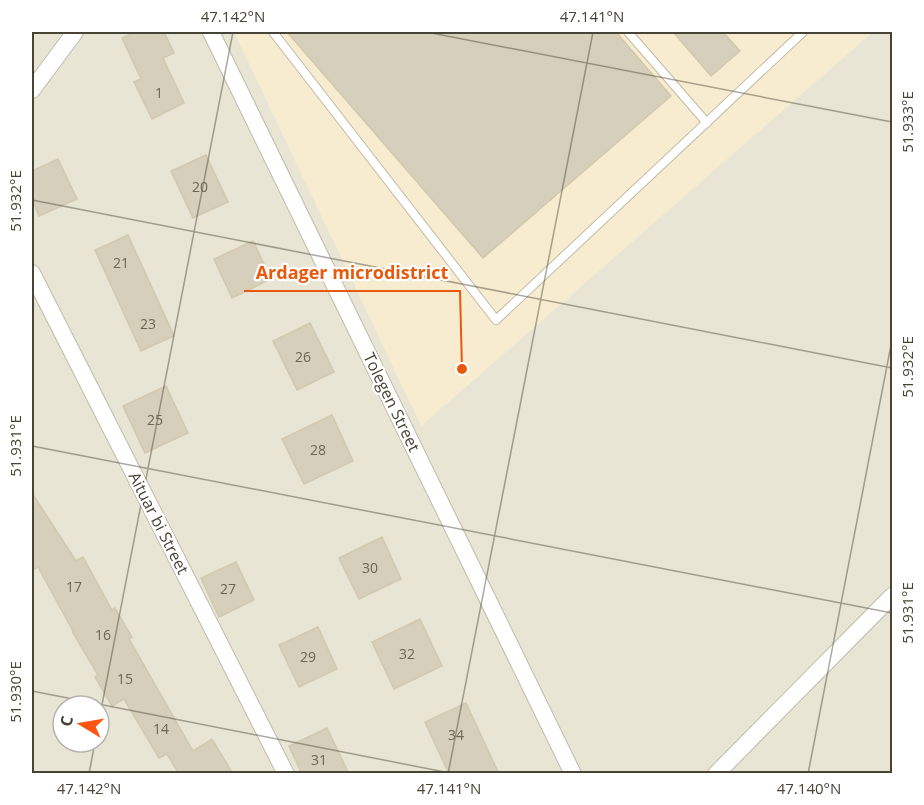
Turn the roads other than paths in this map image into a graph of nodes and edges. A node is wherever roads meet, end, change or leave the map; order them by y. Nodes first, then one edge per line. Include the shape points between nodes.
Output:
1 (75, 32) edge
2 (211, 32) edge
3 (273, 32) edge
4 (628, 32) edge
5 (803, 32) edge
6 (32, 90) edge
7 (707, 123) junction
8 (32, 273) edge
9 (892, 597) edge
10 (286, 774) edge
11 (573, 774) edge
12 (716, 774) edge

1 - 6 street
2 - 11 street, Tolegen Street
3 - 7 lane via 496,320
4 - 7 lane
5 - 7 lane
8 - 10 street, Aituar bi Street
9 - 12 street

